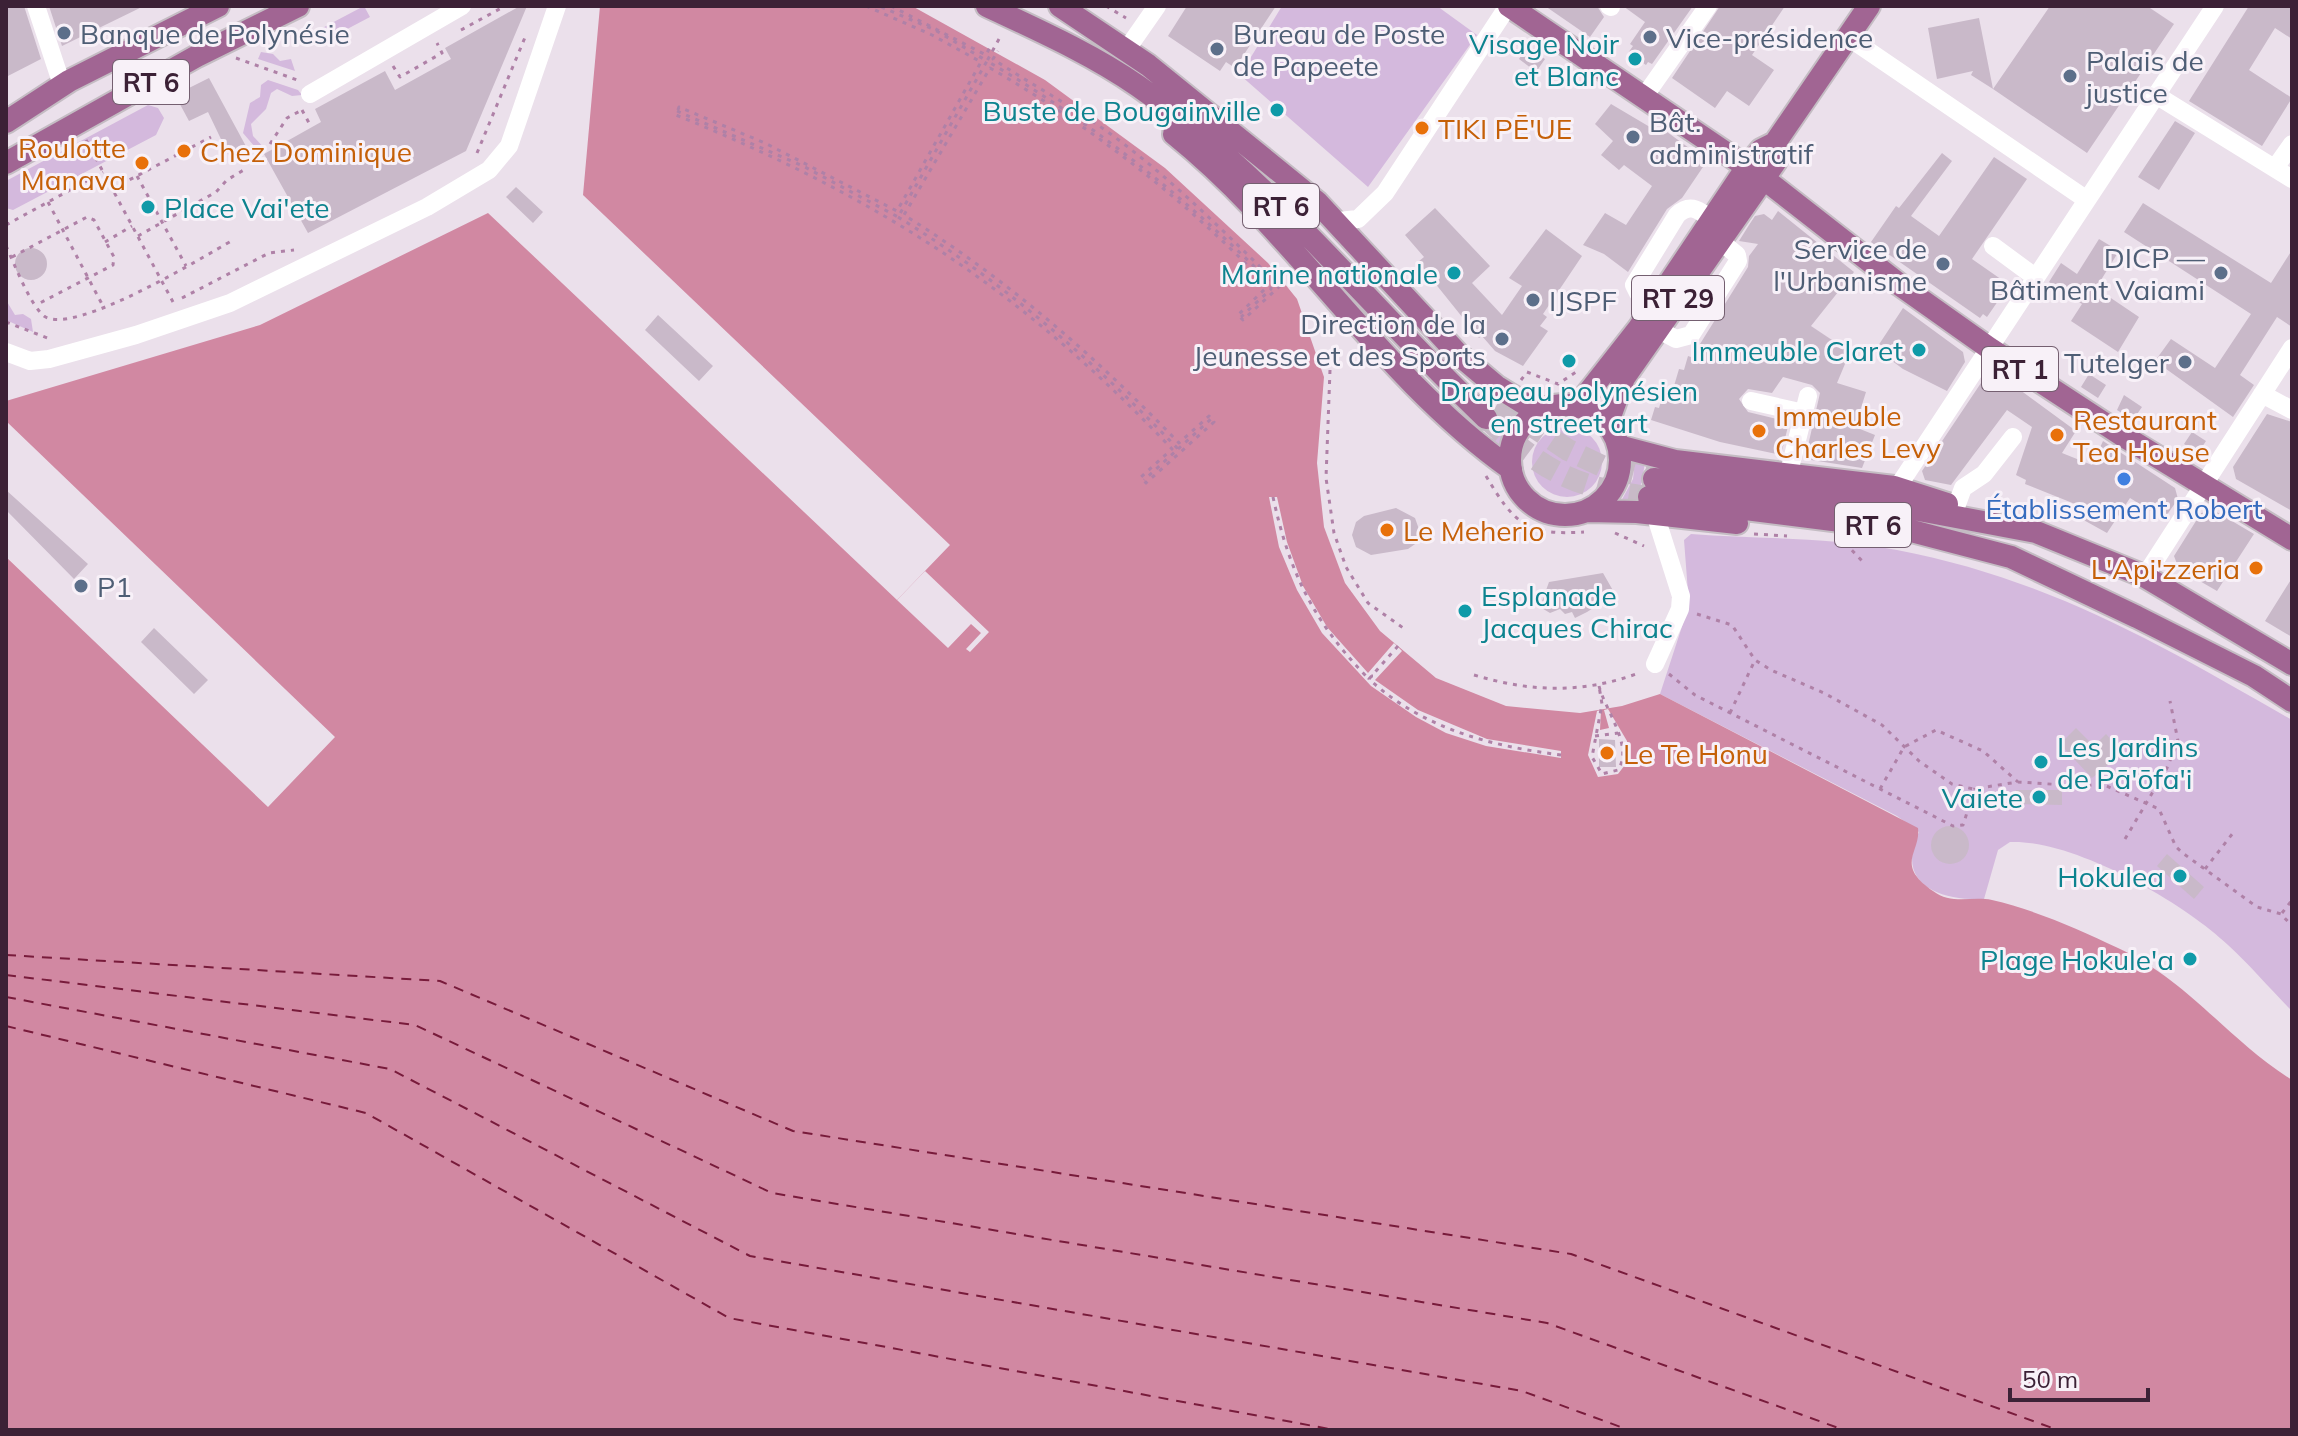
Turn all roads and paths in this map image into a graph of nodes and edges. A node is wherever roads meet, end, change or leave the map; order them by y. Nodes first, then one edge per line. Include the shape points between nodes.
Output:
1 (36, 6) edge
2 (298, 6) edge
3 (462, 6) edge
4 (557, 6) edge
5 (866, 6) edge
6 (879, 6) edge
7 (891, 6) edge
8 (987, 6) edge
9 (1060, 6) edge
10 (1106, 6) edge
11 (1157, 6) edge
12 (1508, 6) edge
13 (1708, 6) edge
14 (1868, 6) edge
15 (2215, 6) edge
16 (215, 7) edge
17 (1143, 27) junction
18 (1044, 32) junction
19 (527, 33) dead end
20 (1848, 37) junction
21 (999, 39) dead end
22 (437, 43) dead end
23 (990, 47) dead end
24 (1127, 49) junction
25 (998, 51) dead end
26 (234, 58) dead end
27 (987, 61) junction
28 (393, 66) dead end
29 (62, 85) junction
30 (2156, 95) junction
31 (1644, 97) junction
32 (306, 102) junction
33 (677, 111) junction
34 (1210, 115) junction
35 (6, 122) edge
36 (309, 123) dead end
37 (82, 133) dead end
38 (211, 137) dead end
39 (270, 144) dead end
40 (2292, 144) edge
41 (474, 161) dead end
42 (6, 163) edge
43 (247, 168) dead end
44 (2275, 168) junction
45 (103, 172) junction
46 (1755, 172) junction
47 (137, 176) junction
48 (2292, 179) edge
49 (112, 189) junction
50 (2087, 200) junction
51 (48, 202) junction
52 (898, 217) junction
53 (1338, 221) junction
54 (162, 222) junction
55 (6, 225) edge
56 (132, 226) junction
57 (63, 229) junction
58 (1716, 230) junction
59 (138, 236) junction
60 (233, 240) dead end
61 (105, 242) junction
62 (6, 246) edge
63 (1993, 246) dead end
64 (295, 249) dead end
65 (12, 257) junction
66 (186, 266) junction
67 (2035, 277) junction
68 (88, 279) junction
69 (161, 280) junction
70 (1655, 304) junction
71 (36, 305) junction
72 (103, 306) junction
73 (1241, 317) junction
74 (6, 322) edge
75 (1657, 329) junction
76 (61, 339) dead end
77 (1989, 348) junction
78 (2292, 348) edge
79 (6, 352) edge
80 (1330, 370) dead end
81 (1599, 380) junction
82 (2262, 394) junction
83 (1751, 401) dead end
84 (1498, 406) junction
85 (1577, 407) junction
86 (2292, 410) edge
87 (1538, 412) junction
88 (1212, 419) junction
89 (1607, 425) junction
90 (2013, 437) dead end
91 (1481, 446) junction
92 (1618, 446) junction
93 (1178, 449) junction
94 (1511, 469) junction
95 (1789, 472) junction
96 (1144, 480) junction
97 (2203, 485) junction
98 (1897, 488) junction
99 (1273, 497) dead end
100 (1653, 497) junction
101 (1956, 507) junction
102 (1589, 521) junction
103 (1605, 531) dead end
104 (2036, 532) junction
105 (1748, 534) dead end
106 (1792, 537) dead end
107 (2292, 539) edge
108 (1836, 540) dead end
109 (1653, 551) dead end
110 (1865, 564) dead end
111 (2145, 576) junction
112 (1680, 609) junction
113 (1406, 630) dead end
114 (1398, 646) dead end
115 (1755, 660) junction
116 (1655, 664) junction
117 (2292, 664) edge
118 (1474, 675) dead end
119 (1373, 676) junction
120 (1599, 686) junction
121 (2170, 701) dead end
122 (2292, 701) edge
123 (1730, 713) junction
124 (1618, 733) junction
125 (1595, 736) junction
126 (1904, 747) junction
127 (1561, 755) dead end
128 (2018, 782) junction
129 (1975, 788) junction
130 (1880, 789) junction
131 (2147, 802) junction
132 (2233, 833) dead end
133 (2125, 839) dead end
134 (2205, 869) junction
135 (2292, 900) edge
136 (2281, 914) junction
137 (2292, 926) edge

1 - 29 street
2 - 42 main road, RT 6
3 - 32 street
4 - 79 street via 509,146 479,177 284,279 199,315 49,359 30,361
5 - 33 path via 981,62 897,211 765,143 679,107
6 - 27 path via 935,30
7 - 23 path via 986,55
8 - 18 main road, RT 6
9 - 24 main road, RT 6
10 - 17 path
11 - 17 street
12 - 31 main road, RT 1
12 - 53 street via 1385,193 1358,219
13 - 31 street
14 - 20 main road, RT 29
15 - 30 street
16 - 29 main road, RT 6
17 - 24 street
18 - 84 main road, RT 6 via 1137,85 1230,158 1324,250 1410,346
18 - 91 main road via 1224,178 1412,385
19 - 41 path
20 - 46 main road, RT 29 via 1775,143 1776,161
20 - 50 street
21 - 27 path
22 - 28 path via 442,53 400,77
24 - 34 main road, RT 6
25 - 73 path via 993,59 1074,109 1161,174 1280,286
26 - 32 path via 304,83
27 - 52 path
27 - 73 path via 1071,112 1149,169 1271,283
29 - 35 main road, RT 6
30 - 44 street
30 - 50 street
31 - 46 main road, RT 1
32 - 36 path
32 - 39 path via 287,118
33 - 52 path via 776,153
33 - 96 path via 676,115 761,151 896,220 1033,316 1172,449 1141,477
34 - 53 main road
34 - 84 main road, RT 6 via 1437,351
37 - 45 path
38 - 47 path
40 - 44 street
43 - 54 path
44 - 48 street
45 - 49 path
45 - 51 path
46 - 58 main road, RT 29
46 - 77 main road, RT 1
47 - 49 path
47 - 54 path
49 - 56 path
50 - 67 street
51 - 55 path
51 - 57 path
52 - 93 path via 1036,313
53 - 84 main road
54 - 59 path
54 - 66 path
56 - 59 path
56 - 61 path
57 - 61 path via 87,217
57 - 65 path
57 - 68 path
58 - 70 main road, RT 29
58 - 70 street via 1693,207 1677,215 1634,285
58 - 75 main road, RT 29
58 - 75 street via 1738,261 1691,335 1676,339
59 - 69 path
60 - 66 path
61 - 68 path via 113,265
62 - 65 path
63 - 67 street
64 - 69 path via 269,253 173,302
65 - 71 path
66 - 69 path
67 - 77 street
68 - 71 path
68 - 72 path
69 - 72 path
70 - 81 main road, RT 29
71 - 72 path via 45,317 57,320
73 - 88 path via 1268,286 1240,258 1107,143 990,68 904,215 1039,310 1179,443 1209,416
74 - 76 path via 37,336
75 - 89 main road, RT 29 via 1624,378
77 - 97 main road, RT 1
77 - 98 street
78 - 82 street
80 - 113 path via 1326,478 1334,533 1346,567 1368,603
81 - 84 path via 1580,370 1558,384 1527,372
81 - 85 main road, RT 29
82 - 86 street
82 - 97 street
83 - 95 street via 1806,405
84 - 87 main road
85 - 87 main road via 1561,405
85 - 89 main road
87 - 94 main road via 1515,436
88 - 93 path
88 - 96 path
89 - 92 main road
90 - 101 street via 1984,474 1963,488
91 - 94 main road
91 - 102 path via 1475,459 1508,513 1523,525 1552,534
92 - 95 main road via 1675,461
92 - 102 main road via 1616,480
93 - 96 path
94 - 102 main road via 1522,495 1539,509
95 - 98 main road
97 - 107 main road, RT 1
97 - 111 street
98 - 101 main road
99 - 119 path via 1300,588 1346,656 1366,676
100 - 102 main road
100 - 104 main road, RT 6 via 1887,504
100 - 112 street via 1679,581
100 - 122 main road via 1904,544 2087,592 2254,676
101 - 104 main road
103 - 109 path
104 - 111 main road, RT 6
105 - 106 path
108 - 110 path
111 - 117 main road, RT 6
112 - 115 path via 1732,625
112 - 116 street
114 - 119 path
115 - 123 path
115 - 126 path via 1882,725
116 - 120 path
116 - 123 path via 1685,689
118 - 120 path via 1543,689
119 - 127 path via 1373,683 1447,729 1486,743
120 - 124 path
120 - 125 path via 1602,704
121 - 131 path via 2178,741
123 - 130 path
124 - 125 path
124 - 125 path via 1622,764 1602,774 1592,757
126 - 128 path via 1931,730 1942,731 1983,751
126 - 129 path via 1935,775
126 - 130 path
128 - 129 path
128 - 131 path via 2102,784
129 - 130 path via 1966,820 1959,826
131 - 133 path
131 - 134 path via 2162,813 2176,847
132 - 134 path
134 - 136 path via 2257,907
135 - 136 path
136 - 137 path

